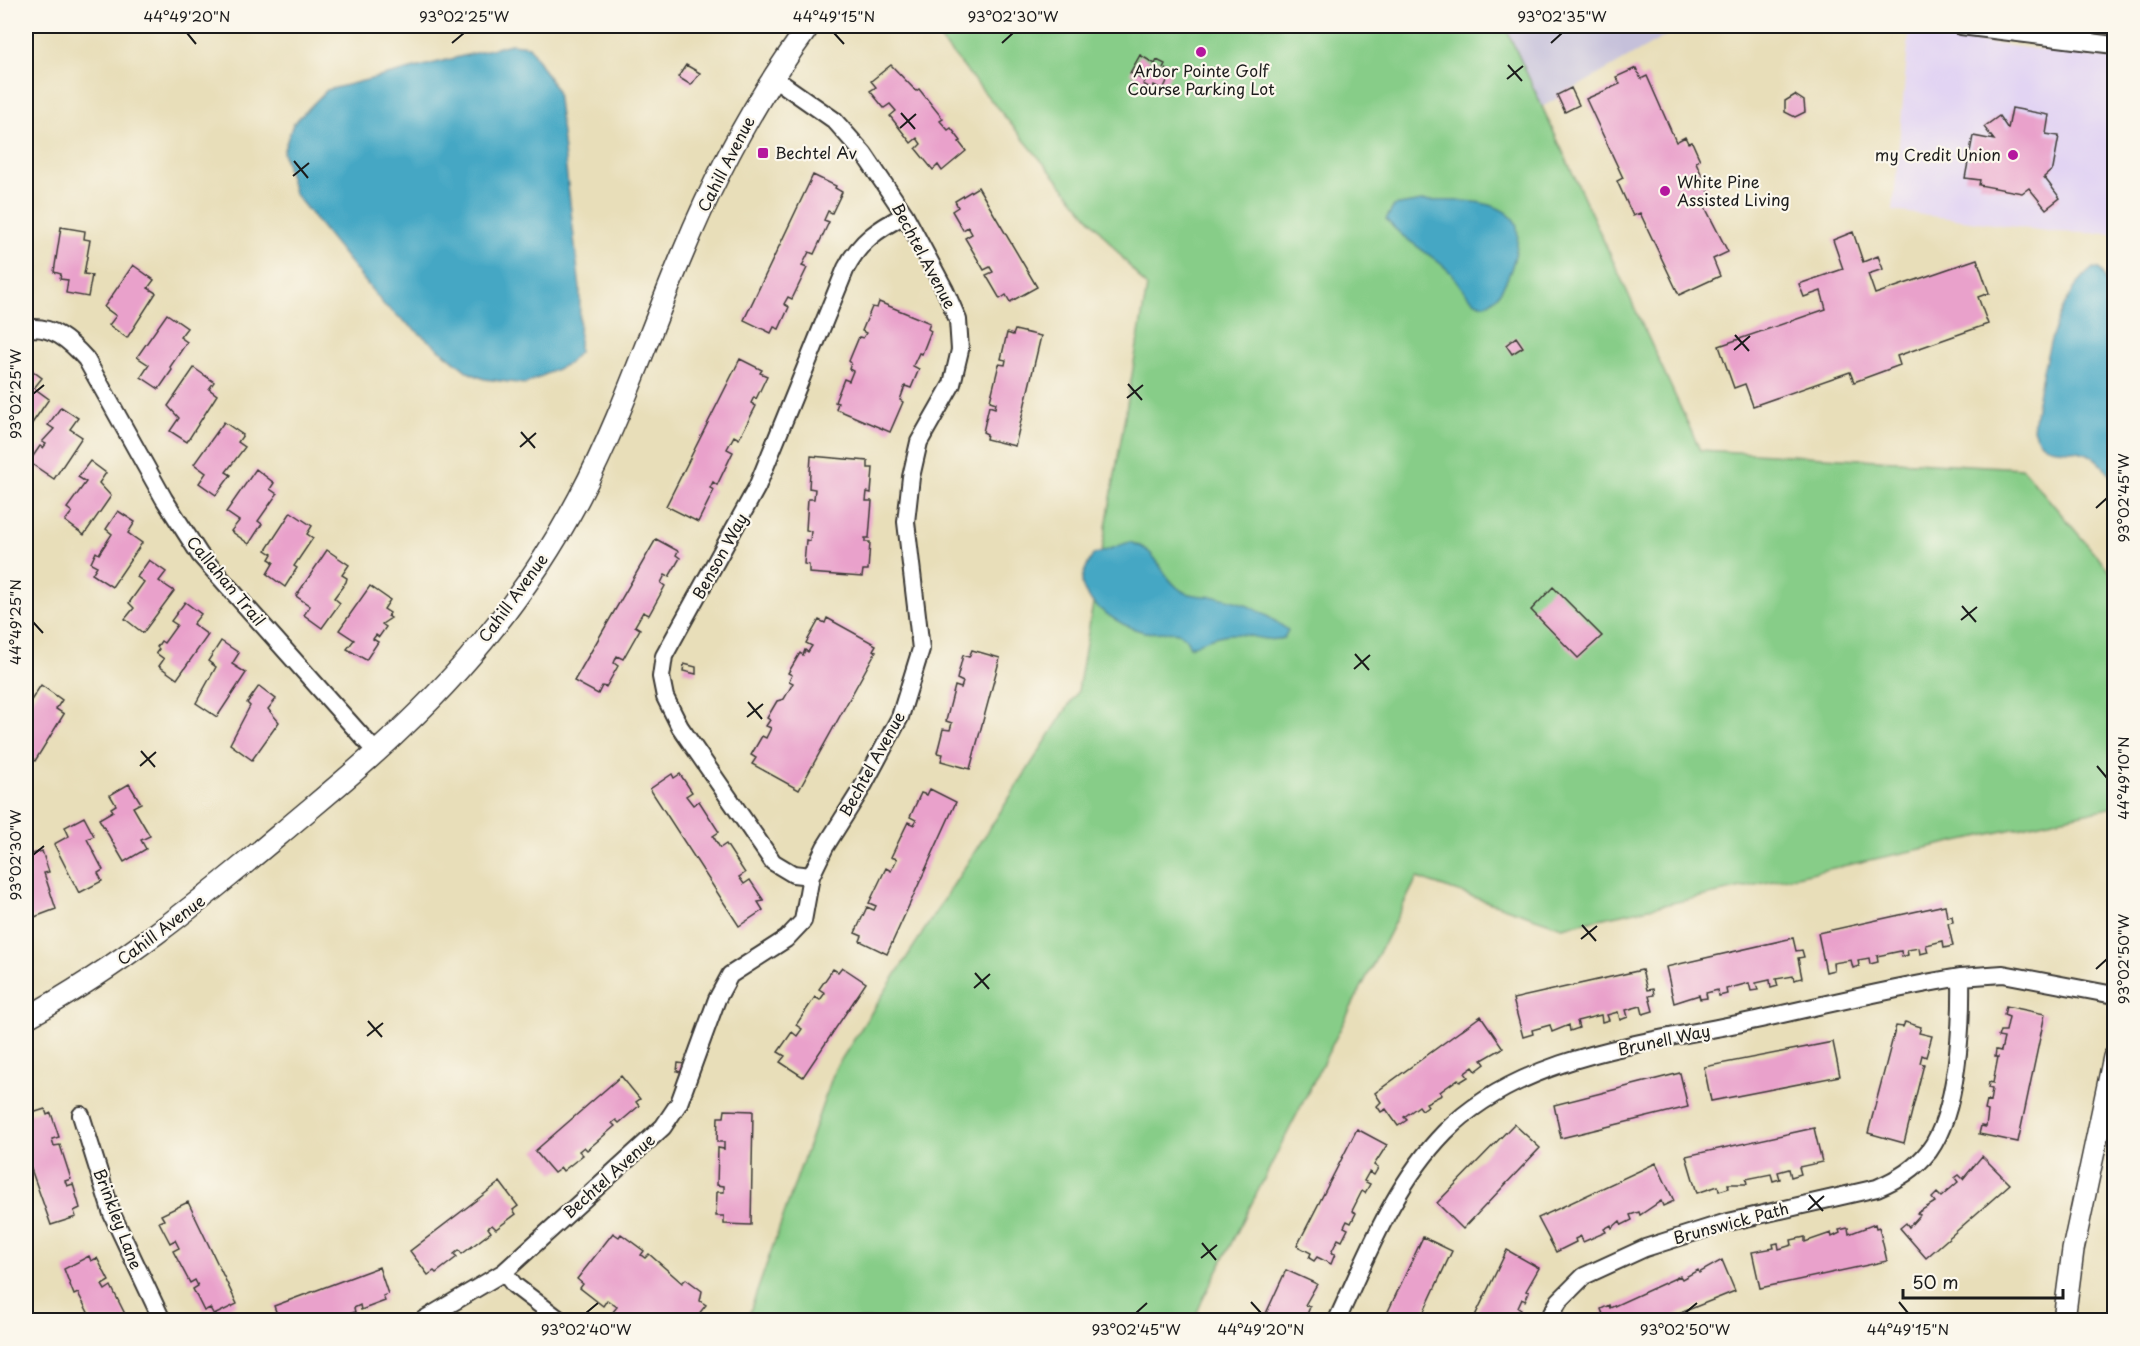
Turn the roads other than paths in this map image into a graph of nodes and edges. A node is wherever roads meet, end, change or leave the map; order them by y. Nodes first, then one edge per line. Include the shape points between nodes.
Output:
1 (809, 26) edge
2 (1961, 26) edge
3 (2115, 45) edge
4 (774, 78) junction
5 (905, 215) junction
6 (26, 329) edge
7 (376, 752) junction
8 (811, 876) junction
9 (1961, 977) junction
10 (2115, 995) edge
11 (26, 1018) edge
12 (2115, 1057) edge
13 (81, 1115) dead end
14 (504, 1272) junction
15 (162, 1320) edge
16 (423, 1320) edge
17 (560, 1320) edge
18 (1337, 1320) edge
19 (1548, 1320) edge
20 (2064, 1320) edge

1 - 4 street, Cahill Avenue
2 - 3 street
4 - 5 street, Bechtel Avenue via 848,135
4 - 7 street, Cahill Avenue via 704,207 607,441 567,519 484,639 438,693
5 - 8 street, Bechtel Avenue via 958,320 960,350 952,384 919,442 911,477 906,522 921,649 900,717
5 - 8 street, Benson Way via 868,236 846,267 757,487 664,656 661,677 665,697 680,727 773,862 793,874
6 - 7 street, Callahan Trail via 56,333 86,359 200,555
7 - 11 street, Cahill Avenue via 182,916 122,960
8 - 14 street, Bechtel Avenue via 803,921 786,939 730,975 717,999 679,1103 663,1127
9 - 10 street, Brunell Way via 2003,974
9 - 18 street, Brunell Way via 1588,1056 1514,1083 1445,1131 1420,1161 1390,1210
9 - 19 street, Brunswick Path via 1962,1018 1946,1114 1930,1150 1915,1167 1877,1188 1724,1222 1645,1248 1584,1276 1558,1300
12 - 20 street via 2073,1250
13 - 15 street, Brinkley Lane via 116,1222
14 - 16 street, Bechtel Avenue
14 - 17 street via 514,1285

